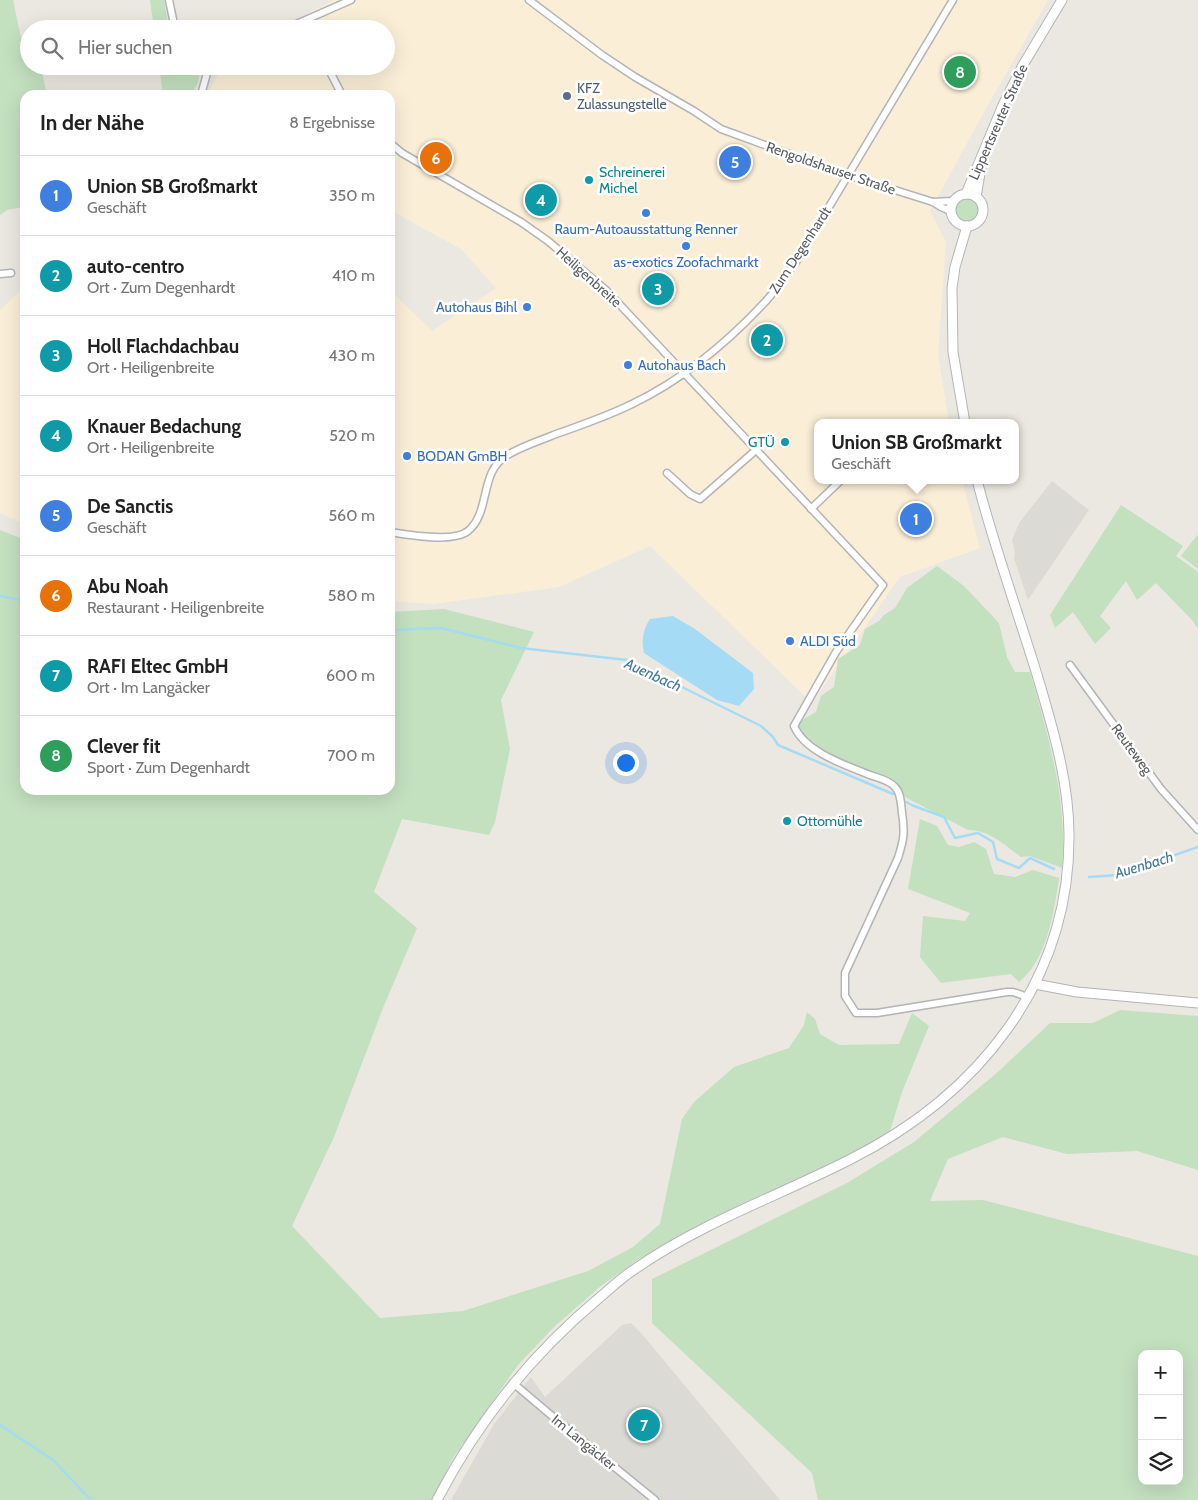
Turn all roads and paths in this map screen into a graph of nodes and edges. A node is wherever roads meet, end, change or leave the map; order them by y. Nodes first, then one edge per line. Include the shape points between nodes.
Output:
1 (169, 0) edge
2 (351, 0) edge
3 (529, 0) edge
4 (953, 0) edge
5 (1062, 0) edge
6 (173, 20) edge
7 (307, 20) edge
8 (206, 75) edge
9 (332, 75) edge
10 (201, 90) edge
11 (339, 90) edge
12 (395, 147) edge
13 (983, 153) junction
14 (847, 175) junction
15 (966, 194) junction
16 (976, 197) junction
17 (953, 201) junction
18 (933, 202) junction
19 (950, 211) junction
20 (963, 226) junction
21 (10, 273) dead end
22 (0, 274) edge
23 (685, 374) junction
24 (964, 419) edge
25 (756, 450) junction
26 (667, 472) dead end
27 (837, 484) edge
28 (978, 484) edge
29 (811, 509) junction
30 (395, 533) edge
31 (1070, 665) dead end
32 (1198, 830) edge
33 (1035, 984) junction
34 (1028, 997) junction
35 (1198, 1003) edge
36 (514, 1382) junction
37 (436, 1500) edge
38 (655, 1500) edge

1 - 6 street
2 - 7 street
3 - 14 street, Rengoldshauser Straße via 602,55 722,129
4 - 14 street, Zum Degenhardt
5 - 13 main road, Lippertsreuter Straße via 1023,65
8 - 10 street
9 - 11 street
12 - 23 street, Heiligenbreite via 548,241 607,291
13 - 15 main road, Lippertsreuter Straße
13 - 16 main road
14 - 18 street, Rengoldshauser Straße
14 - 23 street, Zum Degenhardt via 796,262 767,300
15 - 16 main road
15 - 17 main road
16 - 20 main road via 982,205 982,215 976,223
17 - 18 street, Rengoldshauser Straße
17 - 19 main road
18 - 19 street, Rengoldshauser Straße
19 - 20 main road via 952,218
20 - 24 main road via 952,288 953,352
21 - 22 street
23 - 25 street, Heiligenbreite
23 - 30 street, Zum Degenhardt via 633,404 504,457 490,475 481,512 467,532 447,538
25 - 26 street via 700,499
25 - 29 street, Heiligenbreite
27 - 29 street
28 - 33 main road via 1050,718 1067,803 1069,835 1063,902 1049,953
29 - 34 street, Heiligenbreite via 883,585 836,652 794,726 814,749 894,786 899,793 904,825 904,839 898,858 845,973 845,996 856,1012 877,1013 1007,992
31 - 32 street, Reuteweg via 1161,790
33 - 34 main road
33 - 35 main road via 1077,992
34 - 36 main road via 1006,1032 974,1071 913,1121 852,1159 665,1249 588,1307
36 - 37 main road via 474,1435
36 - 38 street, Im Langäcker

